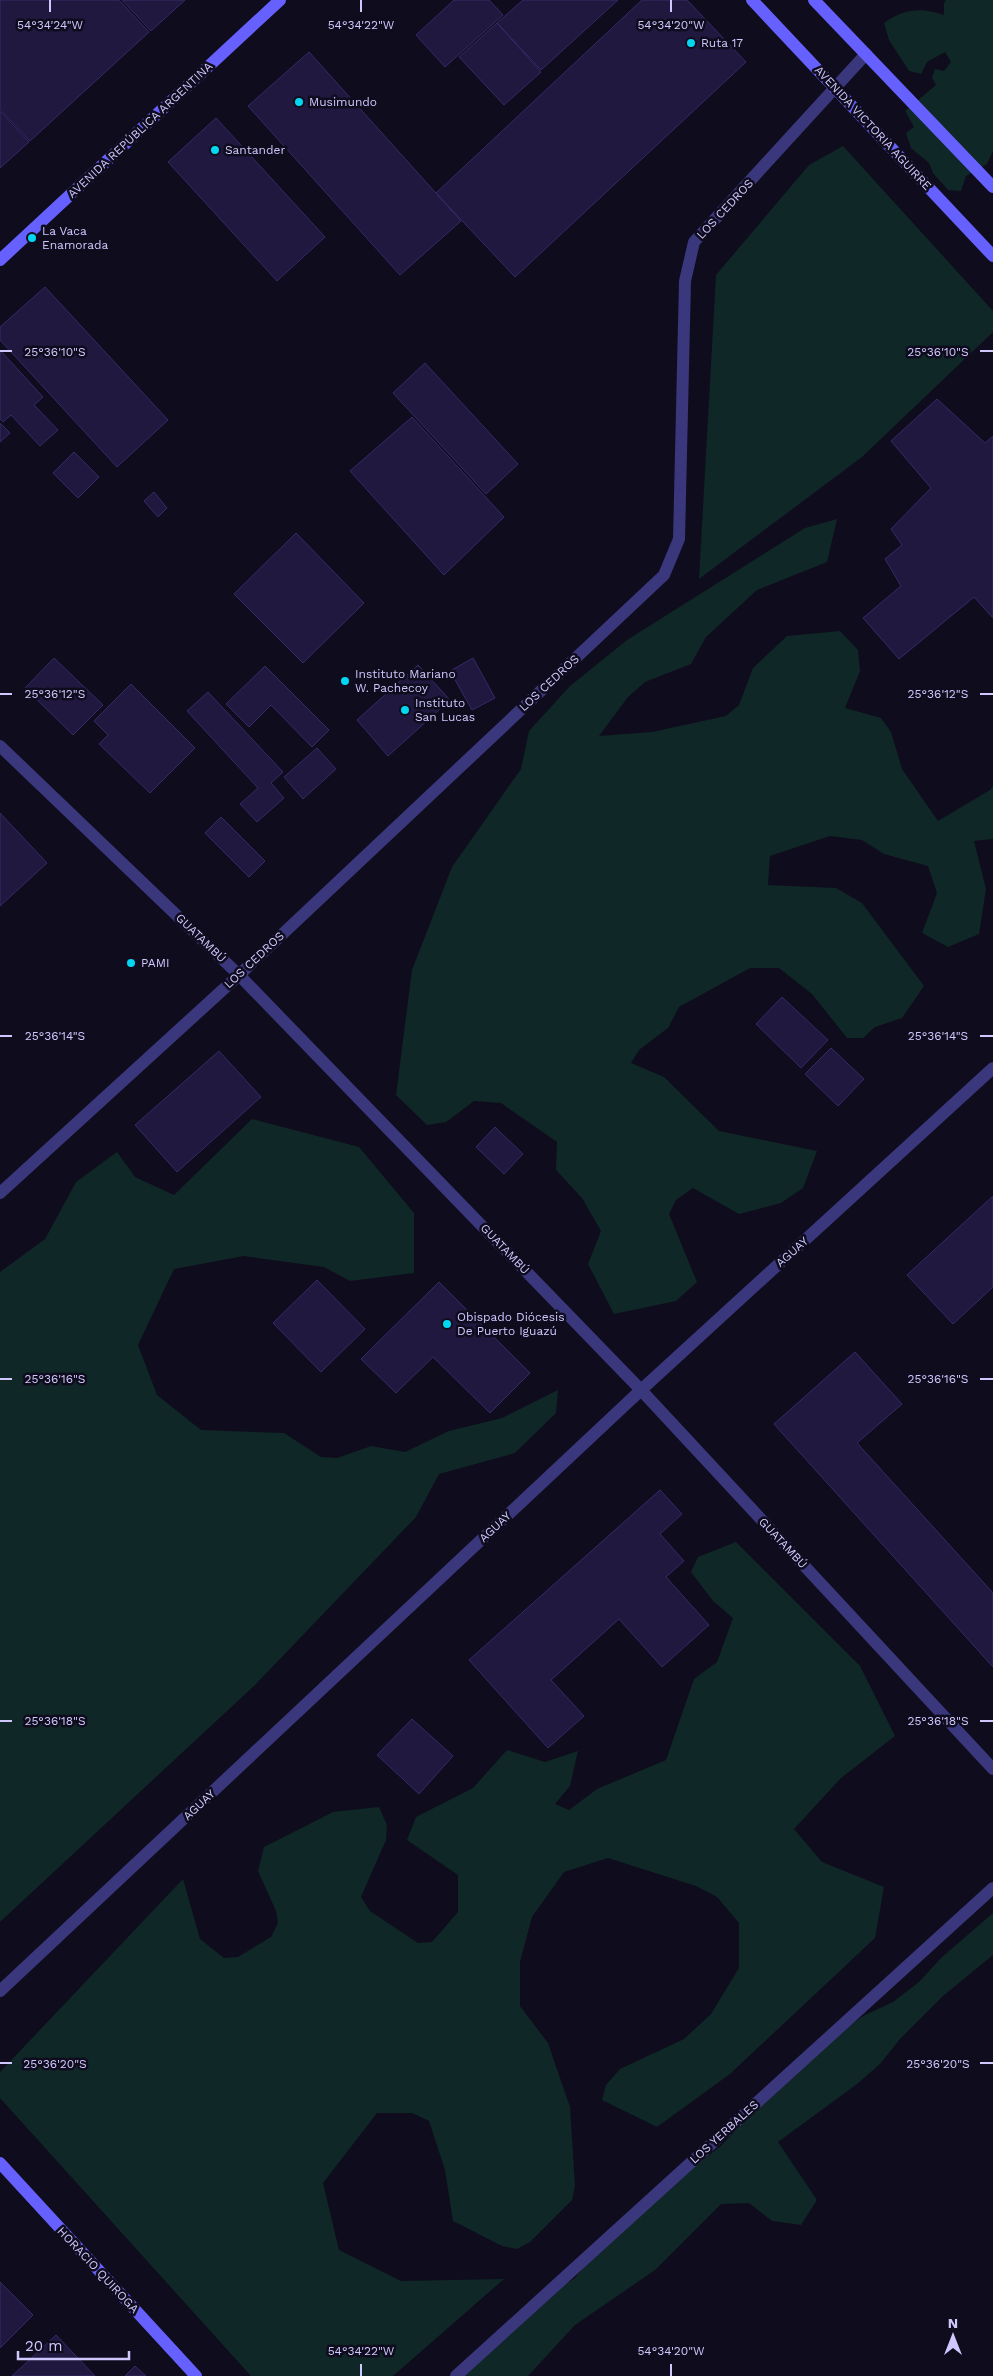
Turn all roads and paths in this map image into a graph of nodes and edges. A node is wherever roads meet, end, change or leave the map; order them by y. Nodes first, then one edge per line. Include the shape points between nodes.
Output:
1 (280, 0) edge
2 (752, 0) edge
3 (814, 0) edge
4 (866, 54) junction
5 (836, 88) junction
6 (993, 187) edge
7 (993, 256) edge
8 (0, 260) edge
9 (0, 746) edge
10 (239, 974) junction
11 (993, 1068) edge
12 (0, 1193) edge
13 (641, 1390) junction
14 (993, 1769) edge
15 (993, 1888) edge
16 (0, 1991) edge
17 (0, 2163) edge
18 (196, 2376) edge
19 (456, 2376) edge

1 - 8 main road, AVENIDA REPÚBLICA ARGENTINA
2 - 5 main road, AVENIDA VICTORIA AGUIRRE
3 - 4 main road
4 - 5 street, LOS CEDROS
4 - 6 main road
5 - 7 main road, AVENIDA VICTORIA AGUIRRE
5 - 10 street, LOS CEDROS via 694,242 685,281 678,539 664,574
9 - 10 street, GUATAMBÚ
10 - 12 street, LOS CEDROS
10 - 13 street, GUATAMBÚ
11 - 13 street, AGUAY
13 - 14 street, GUATAMBÚ
13 - 16 street, AGUAY
15 - 19 street, LOS YERBALES
17 - 18 main road, HORACIO QUIROGA

